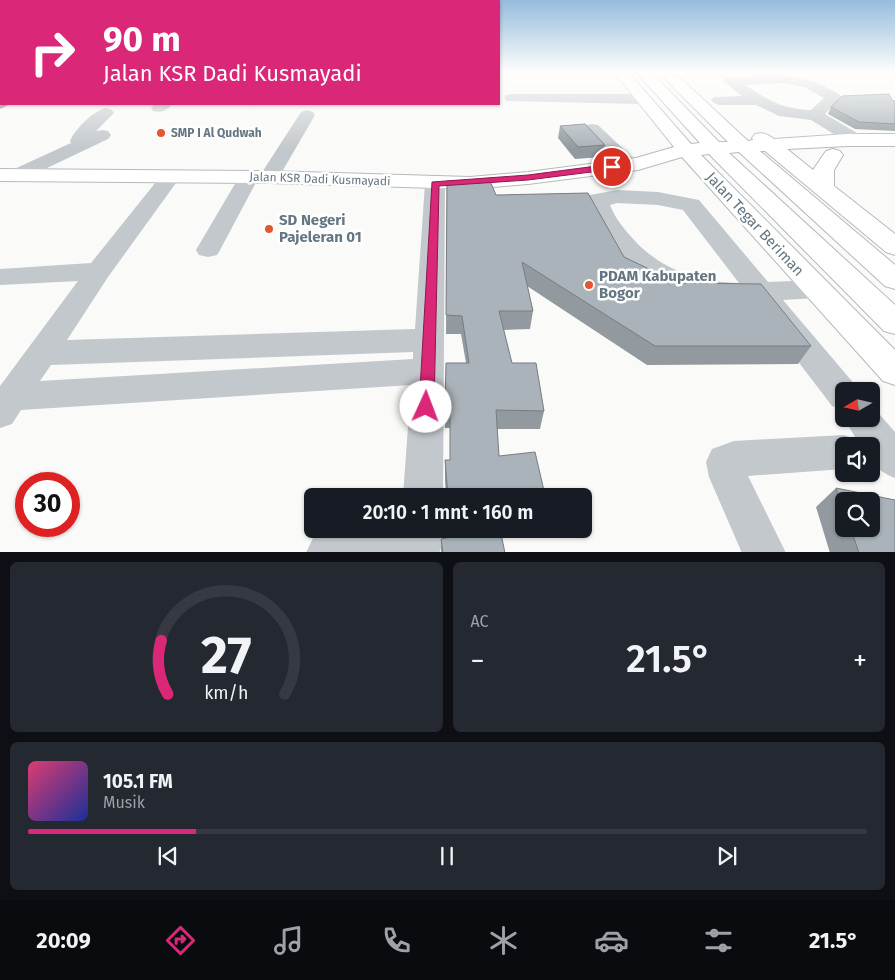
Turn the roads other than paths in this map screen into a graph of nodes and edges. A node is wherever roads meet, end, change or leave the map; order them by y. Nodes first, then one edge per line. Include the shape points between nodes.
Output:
1 (511, 98) dead end
2 (662, 98) edge
3 (692, 98) edge
4 (716, 98) edge
5 (754, 98) edge
6 (833, 98) edge
7 (643, 99) joint
8 (719, 100) junction
9 (759, 101) junction
10 (829, 101) junction
11 (106, 113) dead end
12 (307, 115) dead end
13 (810, 116) junction
14 (592, 129) edge
15 (102, 135) dead end
16 (852, 140) junction
17 (895, 140) edge
18 (77, 146) junction
19 (742, 146) junction
20 (895, 152) edge
21 (771, 154) junction
22 (833, 155) junction
23 (707, 157) junction
24 (634, 164) junction
25 (9, 175) edge
26 (171, 176) junction
27 (249, 177) junction
28 (269, 177) junction
29 (435, 183) junction
30 (823, 188) junction
31 (895, 247) edge
32 (208, 250) dead end
33 (99, 271) junction
34 (0, 277) edge
35 (895, 280) edge
36 (816, 289) junction
37 (759, 292) junction
38 (895, 324) edge
39 (42, 353) junction
40 (428, 355) junction
41 (895, 372) edge
42 (835, 385) edge
43 (5, 405) edge
44 (868, 428) edge
45 (835, 453) edge
46 (884, 453) edge
47 (423, 488) edge
48 (421, 542) edge
49 (328, 552) edge
50 (764, 552) edge

1 - 7 street
2 - 23 main road, Jalan Tegar Beriman
3 - 19 main road
4 - 8 main road
5 - 9 street
6 - 10 street
7 - 23 main road, Jalan Tegar Beriman
8 - 9 street
8 - 21 main road via 744,122
9 - 10 street
9 - 13 street via 785,113
10 - 13 street
11 - 18 street via 81,136
12 - 28 street
13 - 16 street
14 - 24 street
15 - 18 street
16 - 17 main road
16 - 21 main road
18 - 25 street
19 - 21 main road
19 - 23 main road, Jalan KSR Dadi Kusmayadi
20 - 22 main road
21 - 22 main road
21 - 23 main road, Jalan KSR Dadi Kusmayadi
21 - 30 main road
21 - 35 main road
22 - 30 main road via 821,174
23 - 24 main road, Jalan KSR Dadi Kusmayadi
23 - 36 main road, Jalan Tegar Beriman
23 - 38 main road, Jalan Tegar Beriman
24 - 29 main road, Jalan KSR Dadi Kusmayadi via 528,178
25 - 26 main road, Jalan KSR Dadi Kusmayadi
26 - 27 main road, Jalan KSR Dadi Kusmayadi
26 - 33 street
27 - 28 main road, Jalan KSR Dadi Kusmayadi
27 - 32 street
28 - 29 main road, Jalan KSR Dadi Kusmayadi
29 - 40 street
30 - 31 main road
33 - 34 street
33 - 39 street
36 - 37 street
36 - 41 main road, Jalan Tegar Beriman
37 - 37 street via 691,205 663,198 598,200 608,223 629,252 673,280 710,291
37 - 42 street
39 - 40 street
39 - 43 street
40 - 43 street
40 - 47 street
44 - 46 street
45 - 50 street via 726,462 728,477
48 - 49 street

